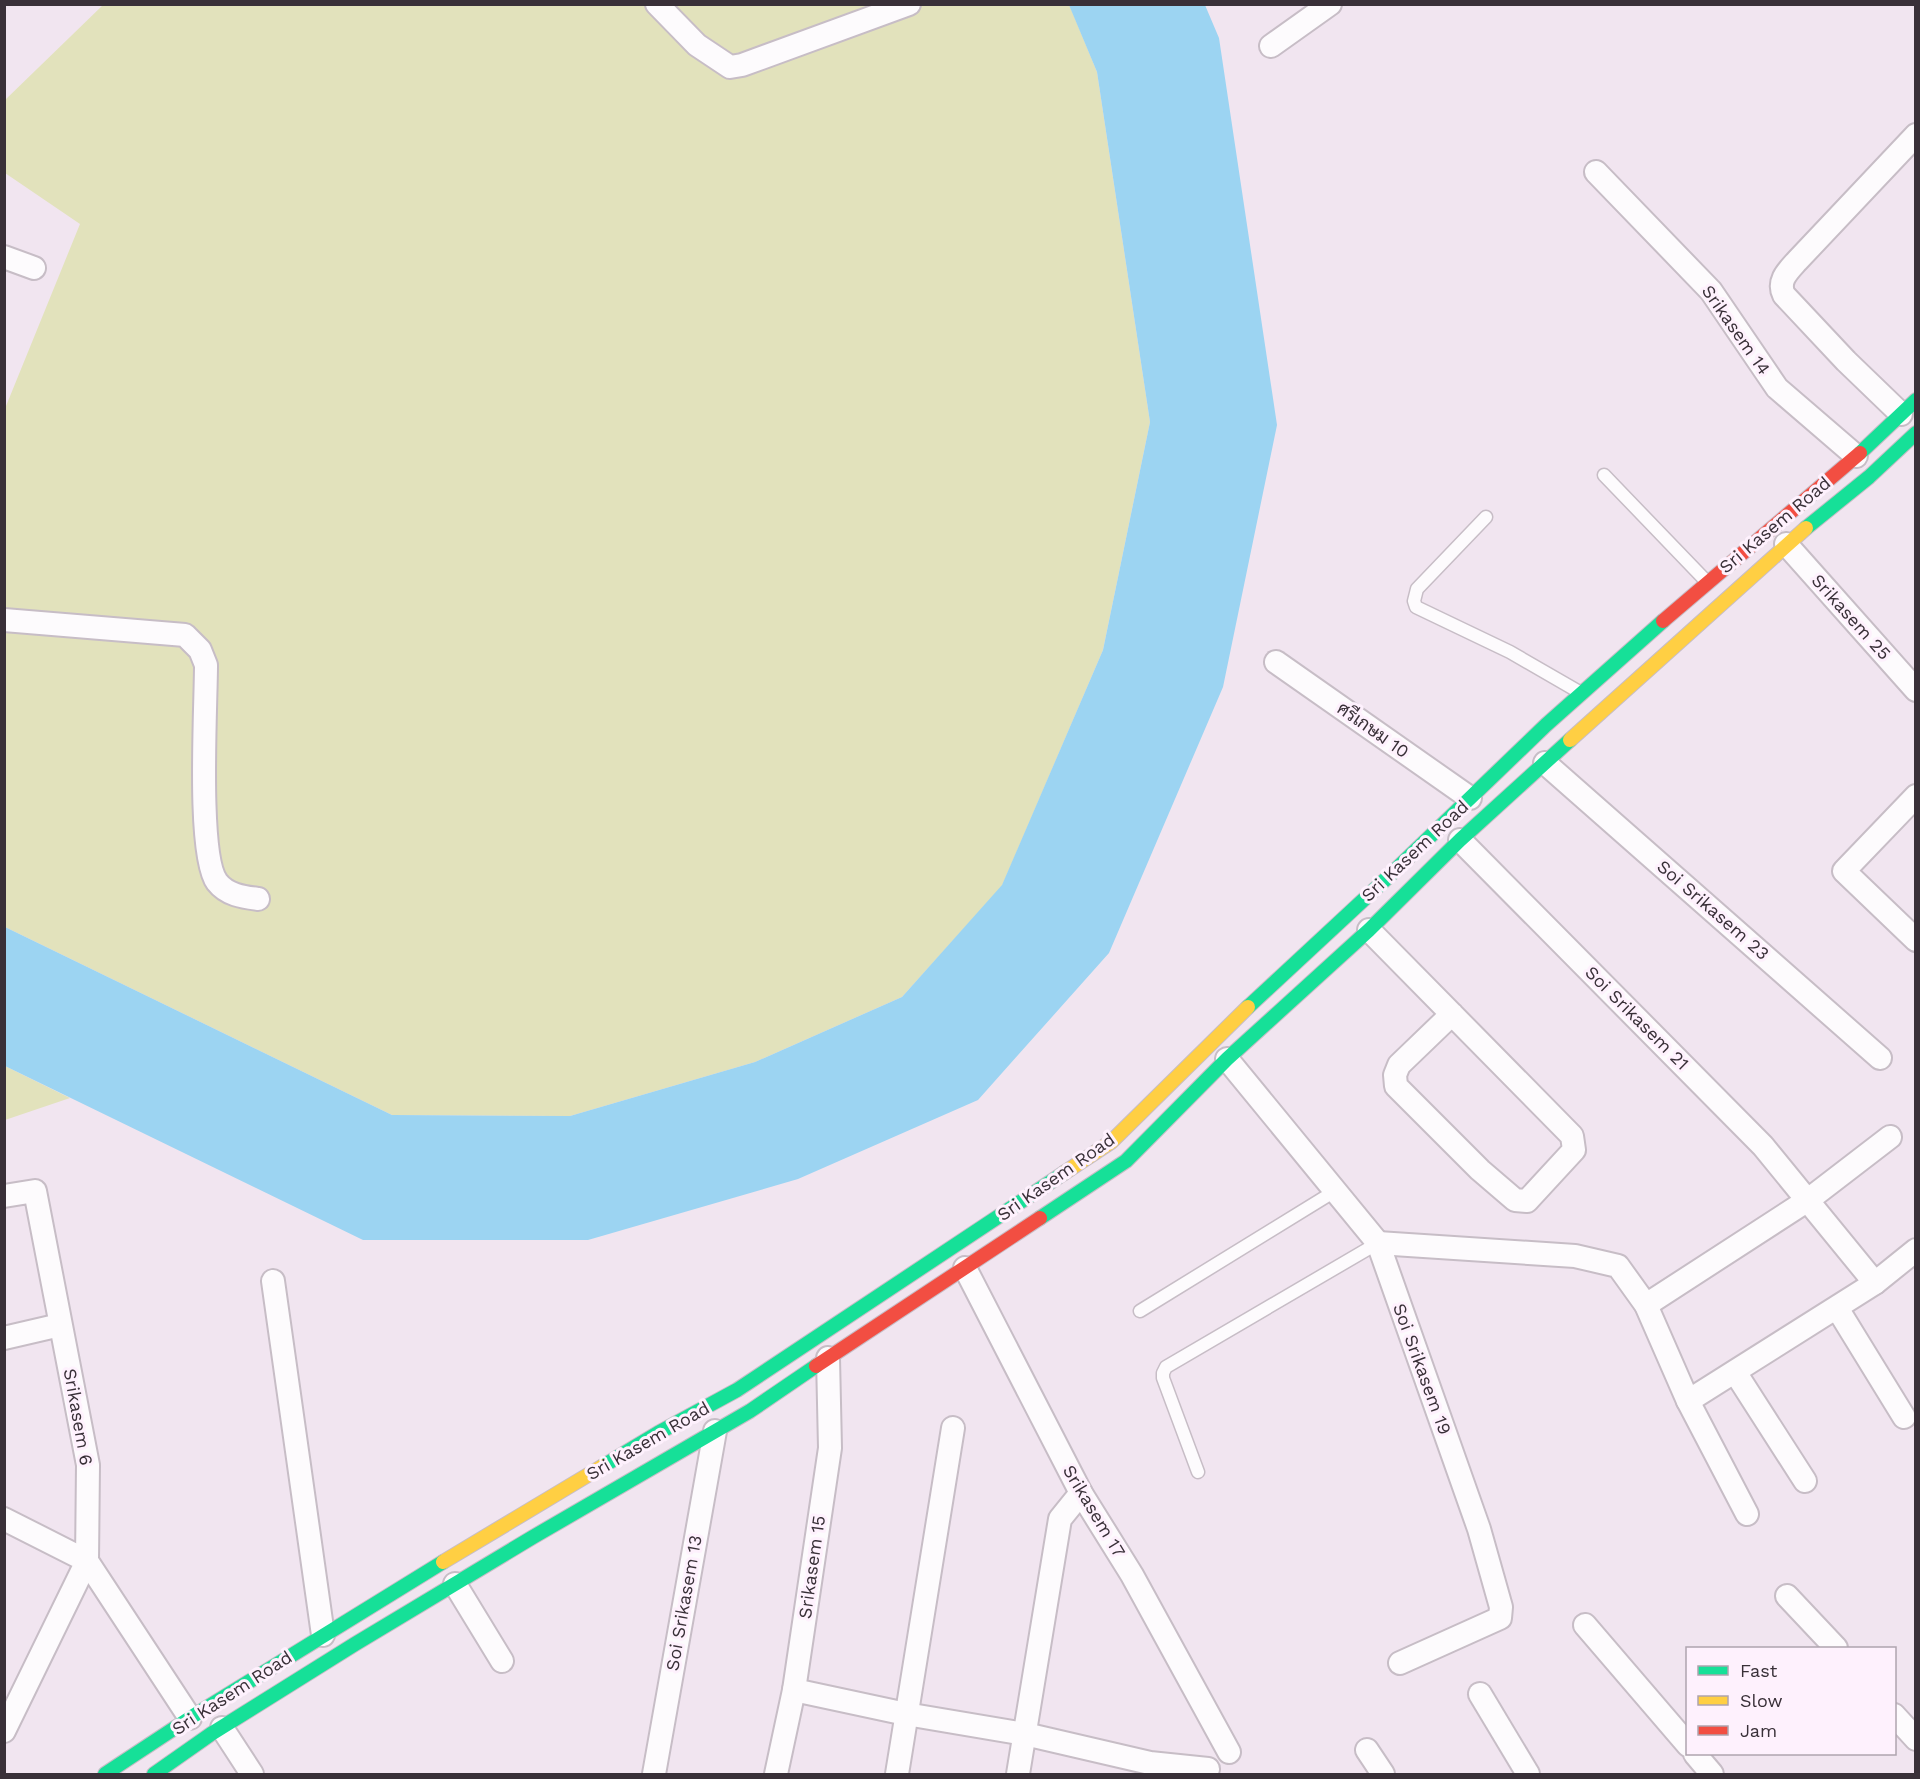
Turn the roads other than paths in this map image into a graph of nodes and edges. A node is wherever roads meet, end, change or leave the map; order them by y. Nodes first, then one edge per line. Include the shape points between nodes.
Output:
1 (657, 4) edge
2 (909, 4) edge
3 (1330, 4) edge
4 (1271, 46) dead end
5 (1916, 135) edge
6 (1596, 172) dead end
7 (4, 257) edge
8 (34, 268) dead end
9 (1908, 407) edge
10 (1916, 433) edge
11 (1856, 456) junction
12 (1604, 475) dead end
13 (1486, 517) dead end
14 (1786, 544) junction
15 (1707, 583) junction
16 (4, 620) edge
17 (1276, 662) dead end
18 (1916, 690) edge
19 (1581, 693) junction
20 (1545, 763) junction
21 (1916, 796) edge
22 (1470, 798) junction
23 (1460, 840) junction
24 (258, 899) dead end
25 (1369, 930) junction
26 (1916, 940) edge
27 (1452, 1014) junction
28 (1880, 1058) dead end
29 (1227, 1059) junction
30 (1143, 1109) junction
31 (1162, 1124) junction
32 (1127, 1125) junction
33 (1890, 1137) dead end
34 (1147, 1140) junction
35 (1335, 1191) junction
36 (4, 1196) edge
37 (1809, 1200) junction
38 (1378, 1243) junction
39 (1916, 1250) edge
40 (965, 1268) junction
41 (273, 1281) dead end
42 (1875, 1283) junction
43 (1646, 1305) junction
44 (1837, 1308) junction
45 (1140, 1311) dead end
46 (60, 1325) junction
47 (4, 1338) edge
48 (828, 1358) junction
49 (1735, 1372) junction
50 (1688, 1401) junction
51 (1904, 1417) dead end
52 (953, 1428) dead end
53 (715, 1431) junction
54 (1198, 1472) dead end
55 (1805, 1481) dead end
56 (1081, 1493) junction
57 (1747, 1514) dead end
58 (4, 1519) edge
59 (87, 1561) junction
60 (454, 1584) junction
61 (1788, 1596) dead end
62 (1585, 1624) dead end
63 (323, 1635) junction
64 (1835, 1647) edge
65 (502, 1661) dead end
66 (1400, 1663) dead end
67 (794, 1690) junction
68 (1480, 1694) dead end
69 (906, 1714) junction
70 (1896, 1717) edge
71 (190, 1718) junction
72 (222, 1728) junction
73 (4, 1731) edge
74 (1025, 1734) junction
75 (1916, 1739) edge
76 (1686, 1743) edge
77 (1367, 1749) dead end
78 (1229, 1752) dead end
79 (1696, 1755) edge
80 (1149, 1769) edge
81 (1208, 1769) dead end
82 (105, 1774) edge
83 (154, 1774) edge
84 (252, 1774) edge
85 (654, 1774) edge
86 (776, 1774) edge
87 (897, 1774) edge
88 (1018, 1774) edge
89 (1383, 1774) edge
90 (1528, 1774) edge
91 (1712, 1774) edge

1 - 2 street via 697,45 730,67
3 - 4 street
5 - 9 street via 1797,261 1780,288 1846,361
6 - 11 street, Srikasem 14 via 1711,291 1777,388
7 - 8 street
9 - 11 main road, Sri Kasem Road
10 - 14 main road, Sri Kasem Road
11 - 15 main road, Sri Kasem Road
12 - 15 lane
13 - 19 lane via 1417,589 1416,607 1502,648
14 - 18 street, Srikasem 25
14 - 20 main road, Sri Kasem Road
15 - 19 main road, Sri Kasem Road
16 - 24 street via 185,635 200,650 206,665 204,812 211,872 218,884 236,896
17 - 22 street, ศรีเกษม 10
19 - 22 main road, Sri Kasem Road
20 - 23 main road, Sri Kasem Road
20 - 28 street, Soi Srikasem 23
21 - 26 street via 1844,871
22 - 30 main road, Sri Kasem Road
23 - 25 main road, Sri Kasem Road
23 - 37 street, Soi Srikasem 21 via 1762,1146
25 - 27 street
25 - 29 main road, Sri Kasem Road
27 - 27 street via 1399,1065 1396,1086 1480,1170 1515,1200 1527,1201 1574,1150 1572,1136
29 - 31 main road, Sri Kasem Road
29 - 35 street, Soi Srikasem 19
30 - 31 main road via 1150,1123
30 - 32 main road, Sri Kasem Road
31 - 34 main road, Sri Kasem Road
32 - 34 main road via 1142,1128
32 - 63 main road, Sri Kasem Road via 1111,1142 737,1390 658,1433
33 - 37 street
34 - 40 main road, Sri Kasem Road via 1126,1161
35 - 38 street, Soi Srikasem 19
35 - 45 lane
36 - 46 street, Srikasem 6 via 35,1191
37 - 42 street, Soi Srikasem 21
37 - 43 street
38 - 43 street via 1575,1256 1618,1266
38 - 54 lane via 1166,1367 1163,1378
38 - 66 street, Soi Srikasem 19 via 1479,1529 1501,1607 1500,1618
39 - 42 street
40 - 48 main road, Sri Kasem Road
40 - 56 street, Srikasem 17
41 - 63 street
42 - 44 street
43 - 50 street
44 - 49 street
44 - 51 street
46 - 47 street
46 - 59 street, Srikasem 6 via 88,1465
48 - 53 main road, Sri Kasem Road
48 - 67 street, Srikasem 15 via 830,1448
49 - 50 street
49 - 55 street
50 - 57 street
52 - 69 street
53 - 60 main road, Sri Kasem Road
53 - 85 street, Soi Srikasem 13
56 - 74 street via 1060,1519
56 - 78 street, Srikasem 17 via 1132,1575
58 - 59 street
59 - 71 street
59 - 73 street
60 - 65 street
60 - 72 main road, Sri Kasem Road
61 - 64 street
62 - 76 street
63 - 71 main road, Sri Kasem Road
67 - 69 street
67 - 86 street, Srikasem 15
68 - 90 street
69 - 74 street
69 - 87 street
70 - 75 street
71 - 82 main road, Sri Kasem Road
72 - 83 main road, Sri Kasem Road
72 - 84 street
74 - 80 street
74 - 88 street
77 - 89 street
79 - 91 street
80 - 81 street

